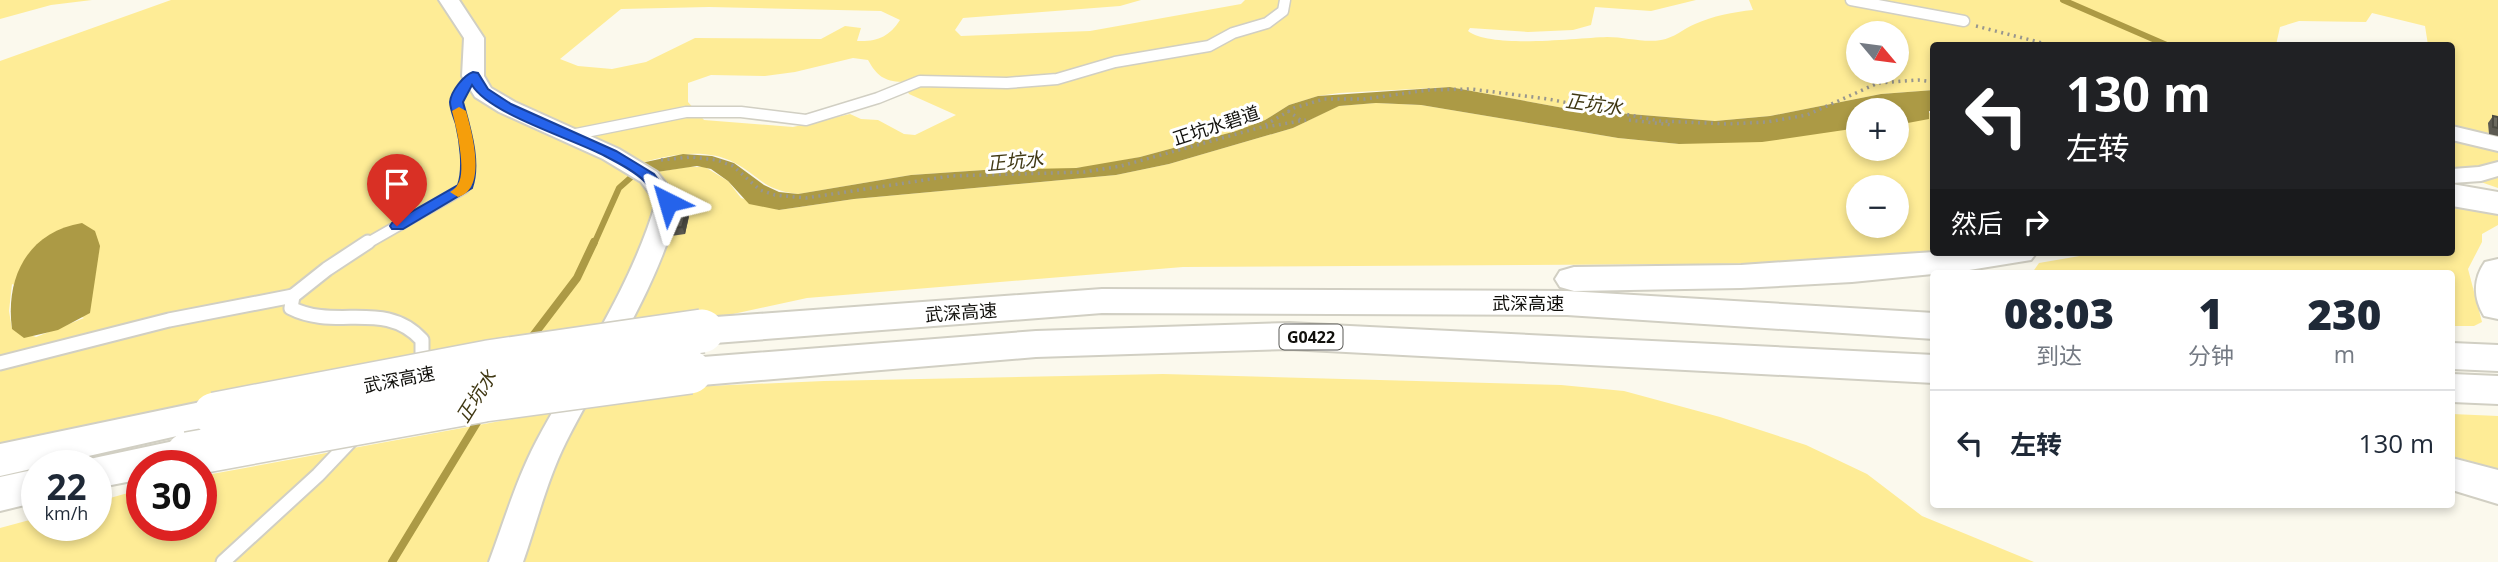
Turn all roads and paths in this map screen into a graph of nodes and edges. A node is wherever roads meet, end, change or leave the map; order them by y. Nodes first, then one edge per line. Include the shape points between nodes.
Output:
1 (449, 0) edge
2 (1285, 0) edge
3 (1851, 0) edge
4 (1964, 21) joint
5 (2040, 42) edge
6 (473, 76) junction
7 (1930, 82) edge
8 (1288, 111) junction
9 (1629, 120) dead end
10 (1691, 124) junction
11 (1262, 127) junction
12 (2455, 134) edge
13 (571, 135) junction
14 (2498, 144) edge
15 (2498, 169) edge
16 (637, 170) junction
17 (2455, 176) edge
18 (2455, 196) edge
19 (2498, 203) edge
20 (1988, 256) edge
21 (2498, 270) edge
22 (293, 296) junction
23 (1102, 301) junction
24 (2498, 307) edge
25 (1930, 326) edge
26 (1289, 336) junction
27 (2455, 356) edge
28 (2498, 358) edge
29 (0, 363) edge
30 (1930, 369) edge
31 (2455, 388) edge
32 (1930, 390) edge
33 (2498, 390) edge
34 (0, 460) edge
35 (112, 469) edge
36 (2455, 475) edge
37 (2498, 487) edge
38 (21, 489) edge
39 (0, 494) edge
40 (223, 562) edge
41 (506, 562) edge

1 - 6 street via 474,38
2 - 13 lane via 1283,11 1267,23 1209,46 1115,62 1057,79 920,81 807,120 741,112 686,112
3 - 4 lane
4 - 5 path
6 - 13 street via 483,92 507,107
6 - 22 lane via 457,102 469,176 464,188 373,239
7 - 10 path, 正坑水碧道 via 1878,83 1825,109 1785,120
8 - 10 path, 正坑水碧道 via 1324,99 1471,89
8 - 11 path, 正坑水碧道
8 - 11 path via 1304,120
9 - 10 path
11 - 16 path, 正坑水碧道 via 1102,170 951,176 806,198 760,190 733,166 704,157 678,158
12 - 14 street
13 - 16 street
15 - 17 street
16 - 41 street via 668,202 659,241 625,312 549,445
18 - 19 highway
20 - 23 highway via 1807,276 1396,278 1293,282
21 - 24 highway via 2494,284
22 - 29 lane via 169,320
22 - 40 lane via 291,308 301,315 395,320 422,340 422,359 318,475
23 - 25 highway, 武深高速 / G0422 via 1567,303
23 - 34 highway, 武深高速 / G0422, bridge via 702,331 488,362
26 - 30 highway, 武深高速 / G0422
26 - 32 highway
26 - 35 highway, 武深高速 / G0422, bridge via 1036,344 690,372 484,400
27 - 28 highway
31 - 33 highway
36 - 37 highway
38 - 39 highway

